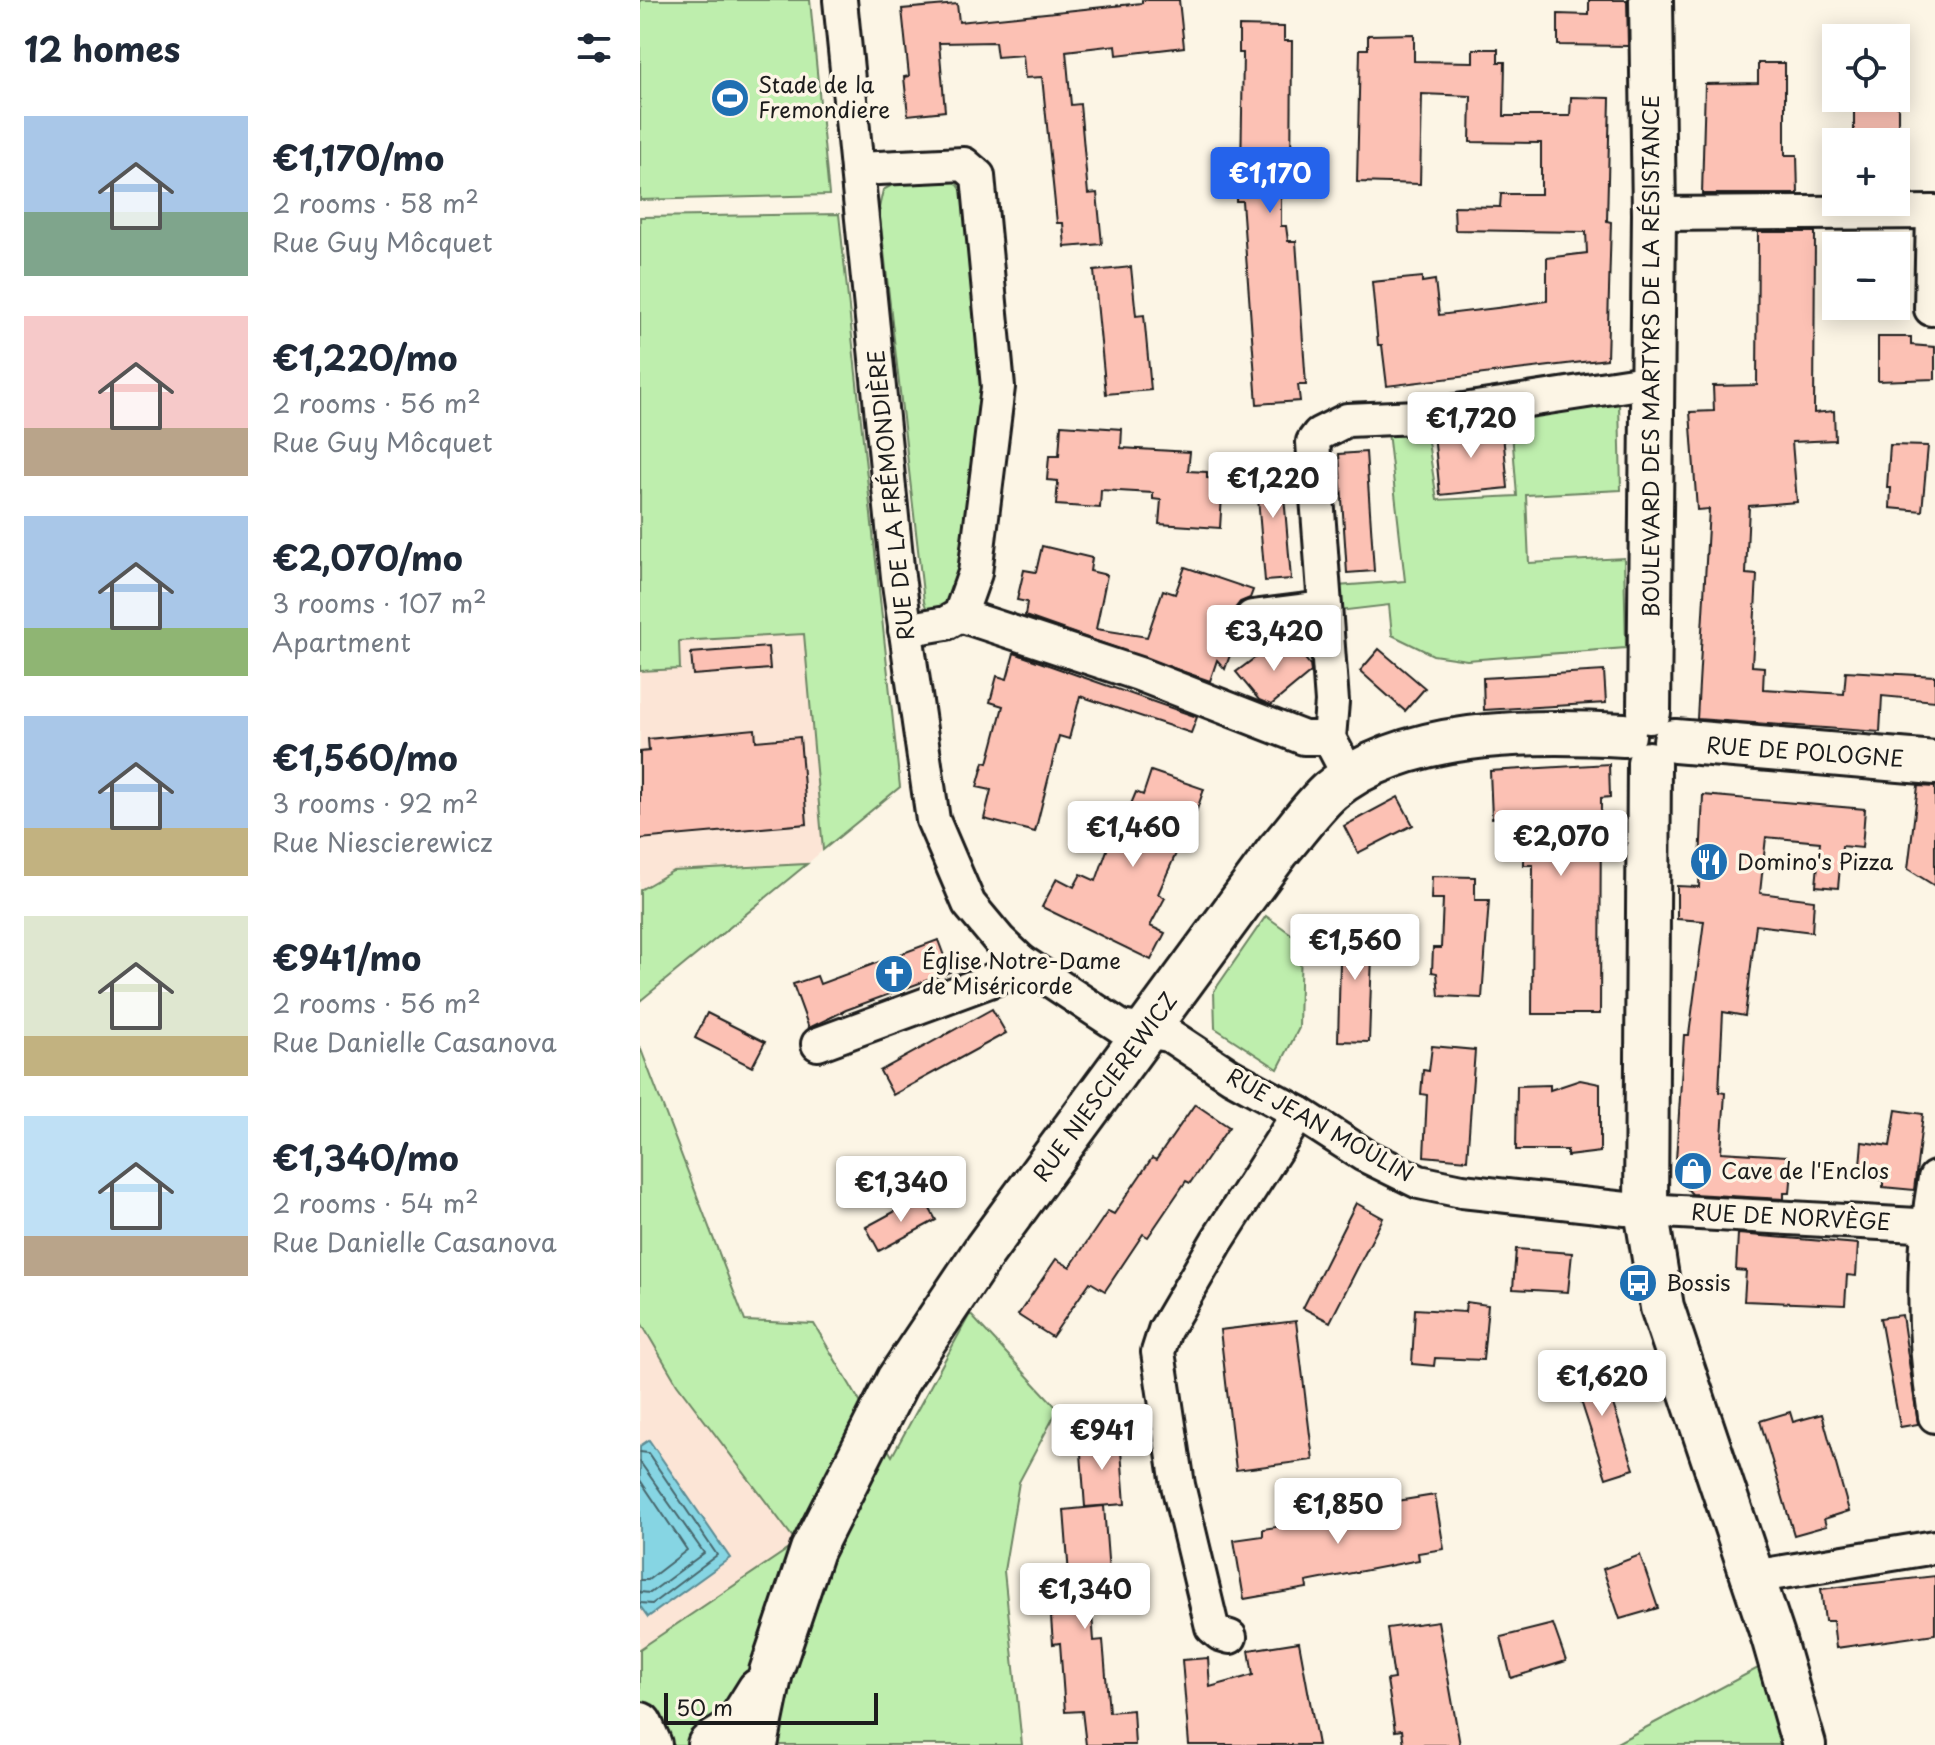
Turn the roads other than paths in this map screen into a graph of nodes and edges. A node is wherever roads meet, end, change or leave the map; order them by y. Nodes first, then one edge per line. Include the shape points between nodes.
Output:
1 (840, 0) edge
2 (1651, 0) edge
3 (857, 169) junction
4 (1934, 212) edge
5 (1654, 214) junction
6 (1931, 309) dead end
7 (1652, 381) junction
8 (1323, 608) junction
9 (960, 615) junction
10 (1252, 617) dead end
11 (905, 630) junction
12 (1329, 738) junction
13 (1649, 738) junction
14 (1935, 763) edge
15 (1350, 778) junction
16 (1021, 961) junction
17 (1146, 1031) junction
18 (818, 1044) dead end
19 (1299, 1113) junction
20 (1935, 1178) edge
21 (1646, 1210) junction
22 (1931, 1226) edge
23 (1935, 1416) edge
24 (1935, 1547) edge
25 (1753, 1577) junction
26 (1230, 1637) dead end
27 (771, 1672) junction
28 (640, 1725) edge
29 (649, 1745) edge
30 (709, 1745) edge
31 (756, 1745) edge
32 (1804, 1745) edge

1 - 3 street, RUE DE LA FRÉMONDIÈRE
2 - 5 street, BOULEVARD DES MARTYRS DE LA RÉSISTANCE
3 - 9 street via 964,164 978,176 998,387 975,573
3 - 11 street, RUE DE LA FRÉMONDIÈRE
4 - 5 street
4 - 6 street
5 - 7 street, BOULEVARD DES MARTYRS DE LA RÉSISTANCE
7 - 8 street via 1418,417 1347,420 1319,434 1313,442
7 - 13 street, BOULEVARD DES MARTYRS DE LA RÉSISTANCE
8 - 10 street
8 - 12 street via 1332,702
9 - 11 street
9 - 12 street via 1139,674 1304,738
11 - 16 street, RUE DE LA FRÉMONDIÈRE via 933,820 969,904
12 - 15 street
13 - 14 street, RUE DE POLOGNE
13 - 15 street, RUE NIESCIEREWICZ via 1469,737 1378,761
13 - 21 street, BOULEVARD DES MARTYRS DE LA RÉSISTANCE
15 - 17 street, RUE NIESCIEREWICZ via 1330,792 1278,851
16 - 17 street, RUE DE LA FRÉMONDIÈRE via 1121,1027
16 - 18 street via 1003,976
17 - 19 street, RUE JEAN MOULIN via 1169,1035
17 - 27 street, RUE NIESCIEREWICZ via 985,1250 898,1380 812,1550
19 - 21 street, RUE JEAN MOULIN via 1364,1155 1419,1182
19 - 26 street via 1209,1253 1158,1352 1178,1485 1212,1627
20 - 22 street
21 - 22 street, RUE DE NORVÈGE
21 - 25 street, BOULEVARD DES MARTYRS DE LA RÉSISTANCE via 1662,1307
22 - 23 street via 1925,1352
24 - 25 street
25 - 32 street, BOULEVARD DES MARTYRS DE LA RÉSISTANCE
27 - 30 street, RUE NIESCIEREWICZ via 738,1725
27 - 31 street, RUE NIESCIEREWICZ
28 - 29 main road

